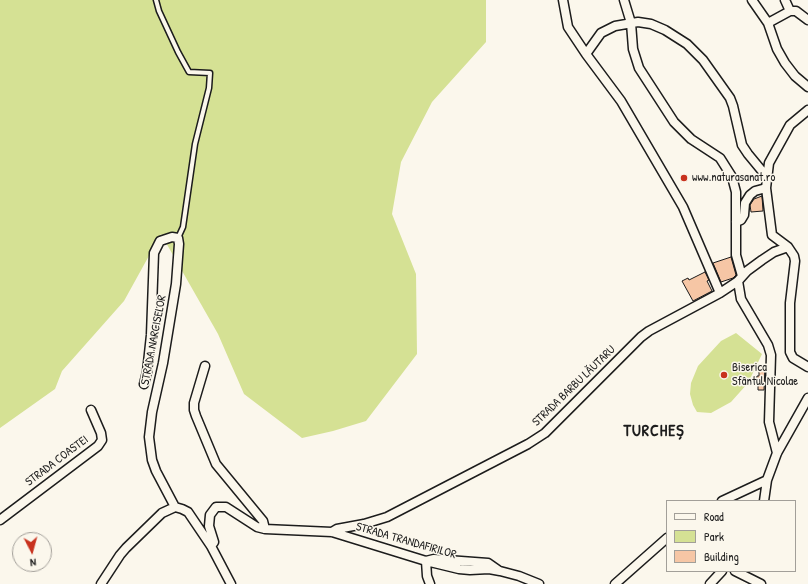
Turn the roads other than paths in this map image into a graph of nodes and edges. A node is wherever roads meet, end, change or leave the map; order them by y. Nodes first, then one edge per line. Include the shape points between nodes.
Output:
1 (156, 0) edge
2 (563, 0) edge
3 (624, 0) edge
4 (752, 0) edge
5 (785, 0) edge
6 (790, 11) junction
7 (808, 20) edge
8 (631, 23) junction
9 (768, 23) junction
10 (586, 54) junction
11 (808, 87) edge
12 (808, 110) edge
13 (767, 177) junction
14 (766, 188) junction
15 (736, 222) junction
16 (178, 238) junction
17 (788, 247) junction
18 (740, 279) junction
19 (720, 293) junction
20 (205, 366) dead end
21 (808, 367) edge
22 (144, 384) dead end
23 (808, 398) edge
24 (92, 410) dead end
25 (777, 453) junction
26 (766, 480) junction
27 (724, 500) edge
28 (764, 500) edge
29 (176, 507) junction
30 (0, 520) edge
31 (265, 529) junction
32 (332, 532) junction
33 (666, 539) edge
34 (211, 546) junction
35 (426, 561) junction
36 (721, 572) edge
37 (737, 572) edge
38 (756, 572) edge
39 (758, 582) edge
40 (101, 584) edge
41 (230, 584) edge
42 (430, 584) edge
43 (538, 584) edge
44 (615, 584) edge
45 (710, 584) edge

1 - 16 lane via 189,72 210,73 209,88 195,144 183,227
2 - 10 street via 568,26
3 - 8 street
4 - 9 street
5 - 6 street
6 - 7 street via 796,11
6 - 9 street
8 - 10 street via 615,26 601,33
8 - 13 street via 651,24 665,30 687,44 703,60 730,98 742,145
8 - 15 street via 633,49 639,68 682,131 720,158 732,177 736,192
9 - 11 street via 776,49 795,76
10 - 19 street via 621,101 683,207
12 - 13 street via 790,124 769,163
13 - 14 street
14 - 15 street via 750,194 745,203 744,216
14 - 17 street via 772,235
15 - 18 street via 736,254
16 - 22 street, STRADA NARCISELOR via 160,241 154,254 151,335
16 - 29 street, STRADA NARCISELOR via 173,309 149,437 156,471
17 - 18 street, STRADA BARBU LĂUTARU via 774,252
17 - 21 street via 795,261 790,303 790,352 793,358
18 - 19 street, STRADA BARBU LĂUTARU
18 - 25 street via 741,299 771,355 769,422
19 - 32 street, STRADA BARBU LĂUTARU via 641,337 545,433 528,444 387,517
20 - 31 street via 194,403 196,416 216,464 263,521
23 - 25 street
24 - 30 street, STRADA COASTEI via 101,433 102,440 98,446
25 - 26 street
26 - 27 street
26 - 28 street
29 - 34 street, STRADA NARCISELOR via 188,512
29 - 40 street via 162,513 126,548
31 - 32 street, STRADA TRANDAFIRILOR
31 - 34 street, STRADA TRANDAFIRILOR via 226,507 216,507 208,519 214,542
32 - 35 street, STRADA TRANDAFIRILOR
33 - 44 street
34 - 41 street, STRADA NARCISELOR
35 - 42 street
35 - 43 street, STRADA TRANDAFIRILOR via 459,569 500,571
36 - 45 street
37 - 39 street
38 - 39 street

